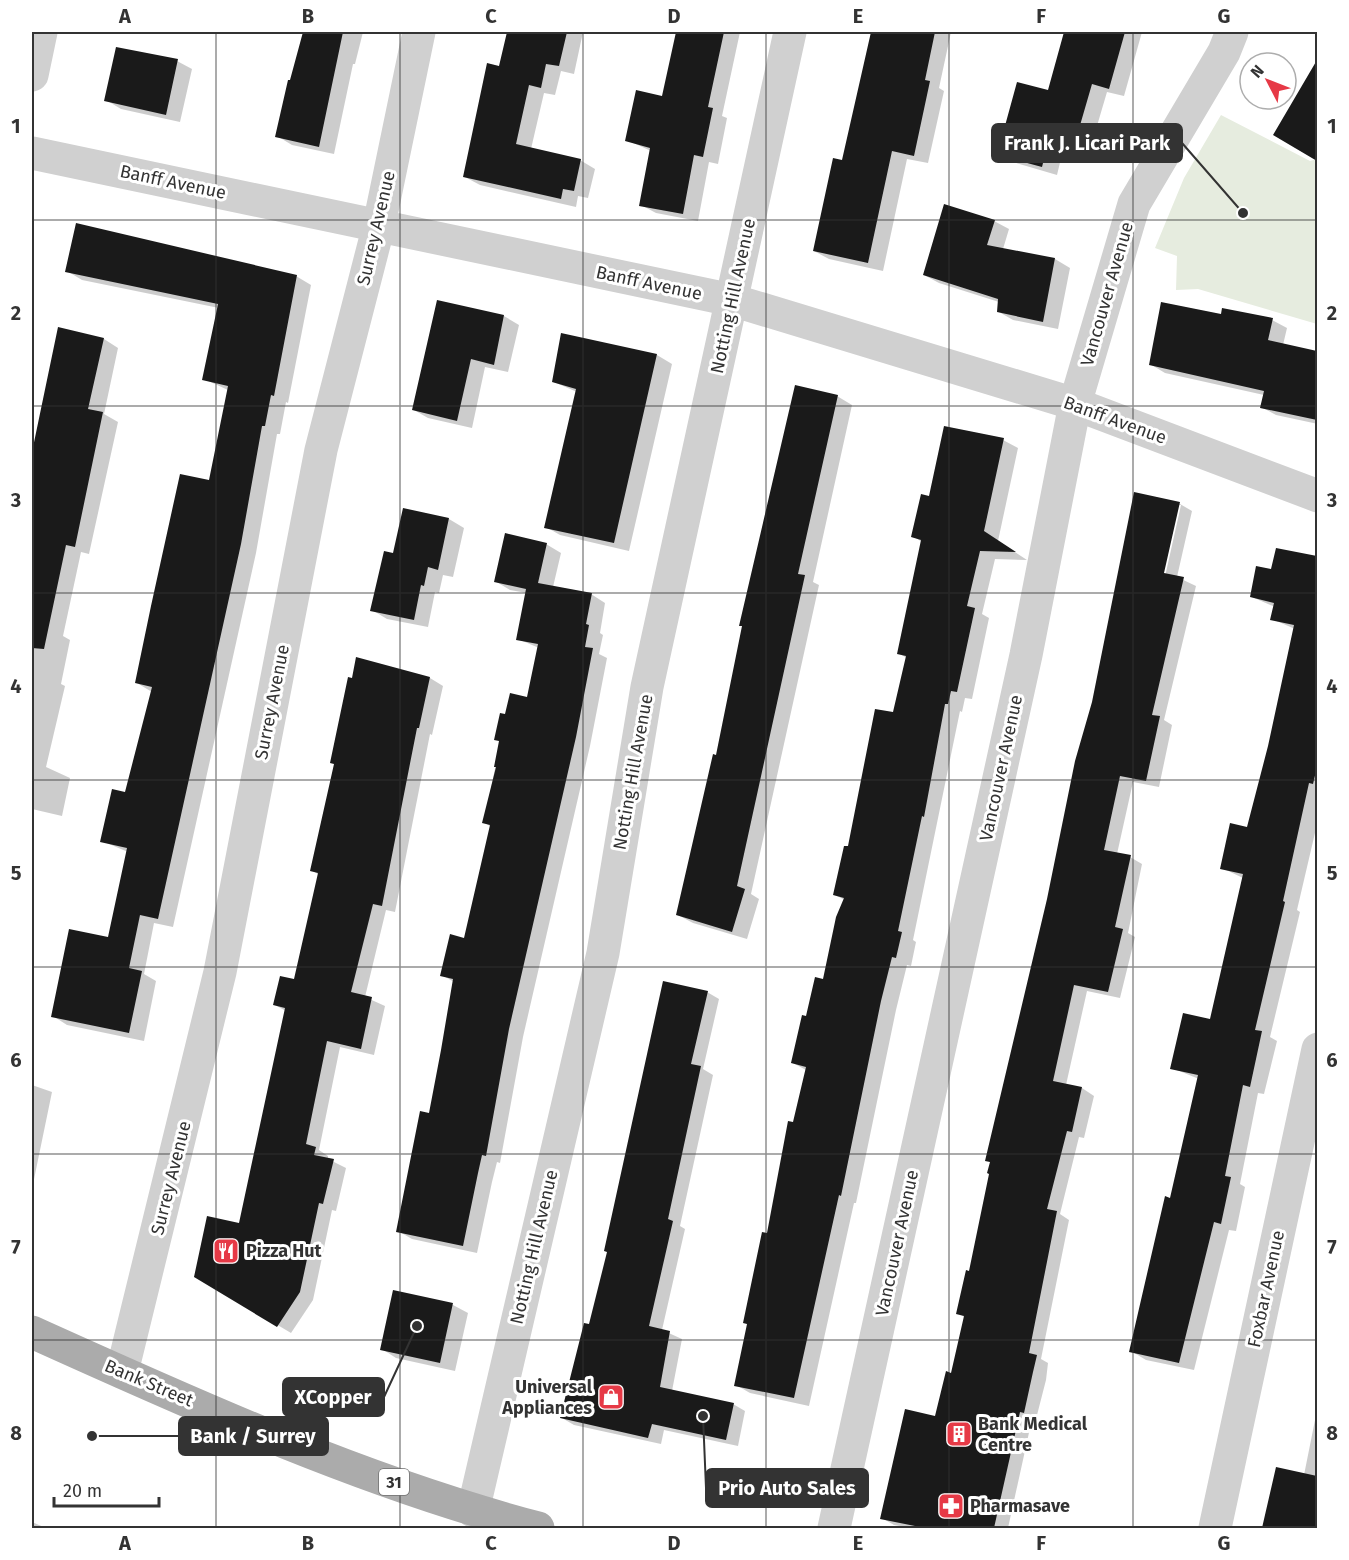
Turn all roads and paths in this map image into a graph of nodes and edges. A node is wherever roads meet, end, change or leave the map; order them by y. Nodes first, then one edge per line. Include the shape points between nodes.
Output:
1 (41, 32) edge
2 (419, 32) edge
3 (790, 32) edge
4 (1232, 32) edge
5 (32, 75) edge
6 (32, 153) edge
7 (379, 225) junction
8 (732, 300) junction
9 (1075, 404) junction
10 (1317, 496) edge
11 (1317, 1048) edge
12 (32, 1332) edge
13 (122, 1372) junction
14 (473, 1511) junction
15 (538, 1528) edge
16 (834, 1528) edge
17 (1215, 1528) edge

1 - 5 street
2 - 7 street, Surrey Avenue
3 - 8 street, Notting Hill Avenue
4 - 9 street, Vancouver Avenue via 1134,204
6 - 7 street, Banff Avenue
7 - 8 street, Banff Avenue
7 - 13 street, Surrey Avenue via 321,450 220,972
8 - 9 street, Banff Avenue
8 - 14 street, Notting Hill Avenue via 647,687 603,953
9 - 10 street, Banff Avenue
9 - 16 street, Vancouver Avenue via 1021,679
11 - 17 street, Foxbar Avenue
12 - 13 main road, Bank Street / 31
13 - 14 main road, Bank Street / 31 via 321,1455
14 - 15 main road, Bank Street / 31

